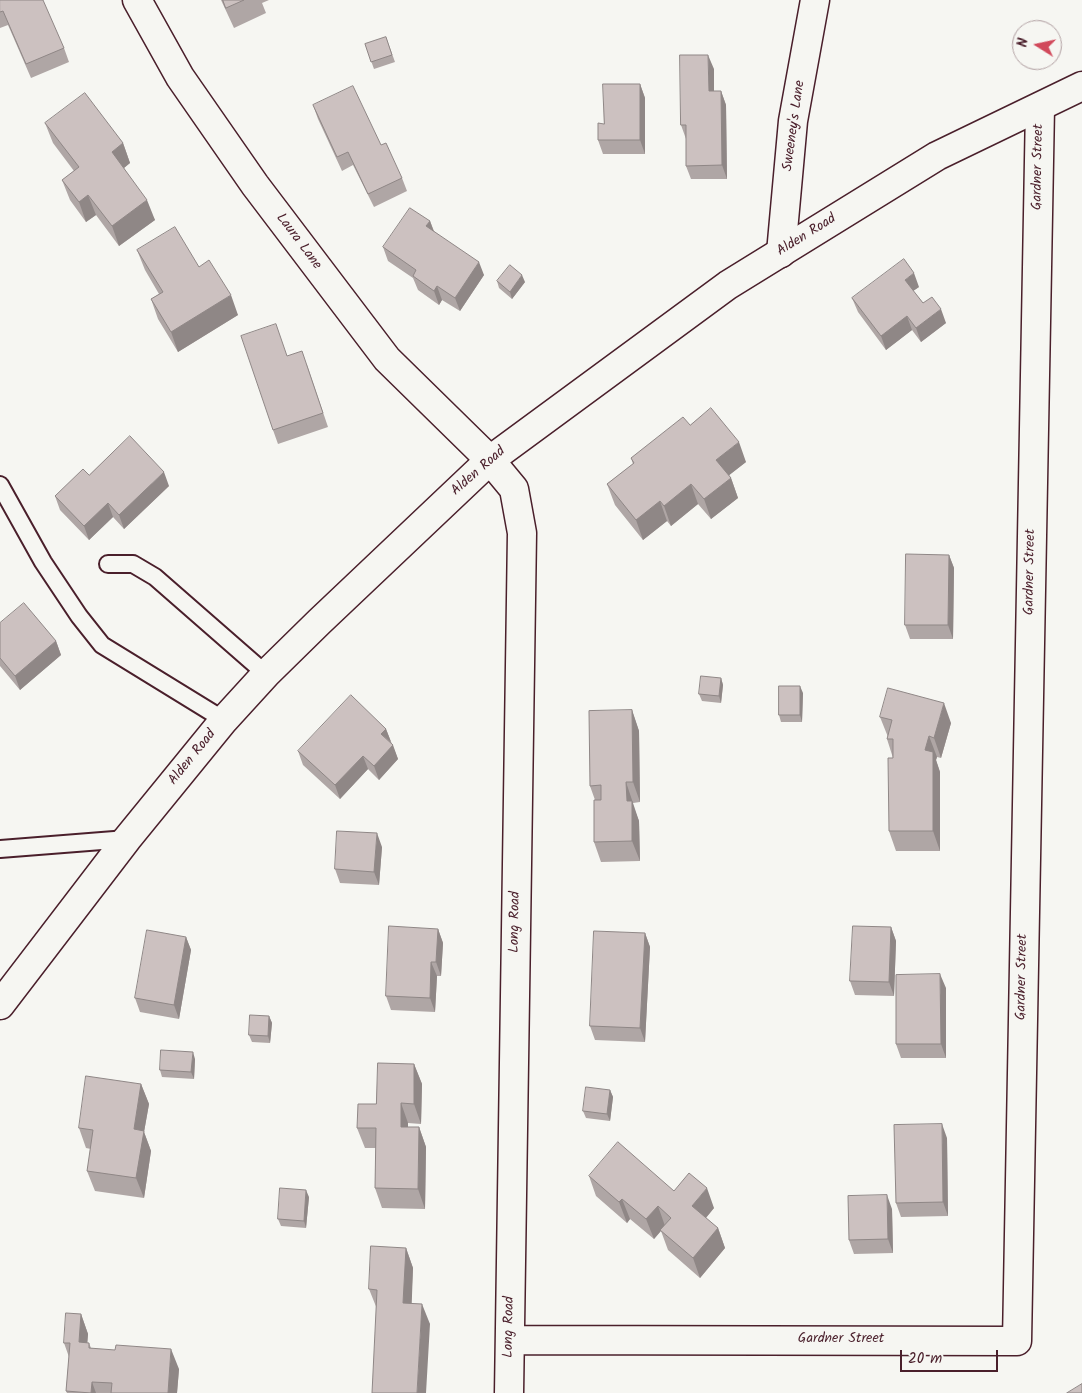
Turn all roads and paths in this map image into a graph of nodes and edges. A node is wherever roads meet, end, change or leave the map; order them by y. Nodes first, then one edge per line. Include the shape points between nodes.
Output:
1 (137, 0) edge
2 (816, 0) edge
3 (1082, 86) edge
4 (1040, 107) junction
5 (781, 253) junction
6 (490, 460) junction
7 (0, 485) edge
8 (108, 564) dead end
9 (266, 674) junction
10 (224, 720) junction
11 (127, 839) junction
12 (0, 849) edge
13 (0, 1005) edge
14 (510, 1340) junction
15 (509, 1393) edge

1 - 6 street, Laura Lane via 180,77 255,185 387,359
2 - 5 street, Sweeney's Lane via 793,121
3 - 4 street, Alden Road
4 - 5 street, Alden Road via 938,156
4 - 14 street, Gardner Street via 1016,1341
5 - 6 street, Alden Road via 728,285
6 - 9 street, Alden Road
6 - 14 street, Long Road via 514,489 522,533
7 - 10 lane via 43,562 102,645
8 - 9 lane via 133,564 155,577
9 - 10 street, Alden Road
10 - 11 street, Alden Road
11 - 12 lane
11 - 13 street, Alden Road
14 - 15 street, Long Road

